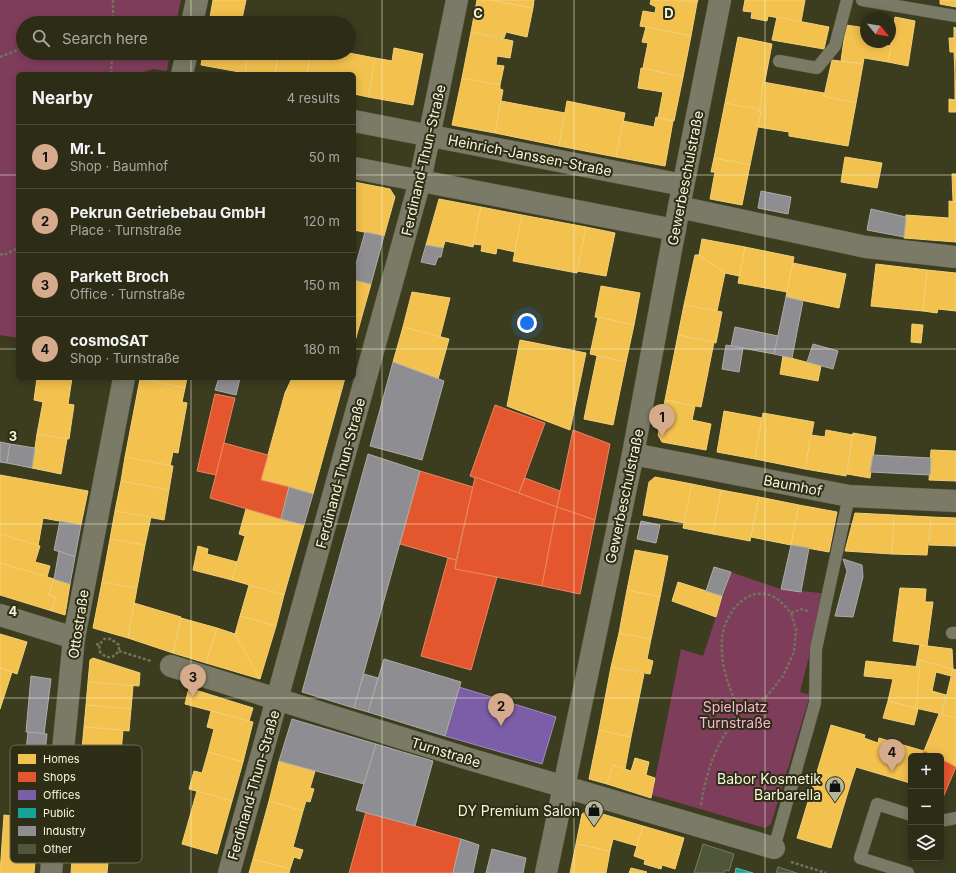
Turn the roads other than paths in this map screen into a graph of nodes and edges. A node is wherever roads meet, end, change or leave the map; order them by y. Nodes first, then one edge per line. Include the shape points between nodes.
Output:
1 (197, 0) edge
2 (457, 0) edge
3 (720, 0) edge
4 (847, 0) edge
5 (862, 0) edge
6 (194, 16) edge
7 (956, 16) edge
8 (185, 60) edge
9 (779, 61) dead end
10 (182, 72) edge
11 (356, 121) edge
12 (431, 136) junction
13 (356, 168) edge
14 (420, 181) junction
15 (683, 185) junction
16 (679, 207) junction
17 (675, 230) junction
18 (956, 257) edge
19 (124, 380) edge
20 (633, 454) junction
21 (849, 496) junction
22 (956, 501) edge
23 (0, 615) edge
24 (74, 638) junction
25 (170, 666) road end
26 (277, 701) junction
27 (64, 745) edge
28 (563, 787) junction
29 (908, 814) edge
30 (956, 818) edge
31 (944, 820) edge
32 (774, 848) joint
33 (52, 863) edge
34 (51, 873) edge
35 (229, 873) edge
36 (546, 873) edge
37 (908, 873) edge

1 - 6 street
2 - 12 street, Ferdinand-Thun-Straße
3 - 15 street, Gewerbeschulstraße
4 - 9 lane via 835,46 817,68
5 - 7 lane
8 - 10 street
11 - 12 street, Heinrich-Janssen-Straße
12 - 14 street, Ferdinand-Thun-Straße
12 - 15 street, Heinrich-Janssen-Straße
13 - 14 street
14 - 17 street
14 - 26 street, Ferdinand-Thun-Straße
15 - 16 street, Gewerbeschulstraße
16 - 17 street, Gewerbeschulstraße
16 - 18 street via 866,247
17 - 20 street, Gewerbeschulstraße
19 - 24 street, Ottostraße
20 - 21 street, Baumhof
20 - 28 street, Gewerbeschulstraße
21 - 22 street, Baumhof
21 - 32 lane via 816,649 815,703
23 - 24 street
24 - 27 street, Ottostraße
25 - 26 street, Turnstraße
26 - 28 street, Turnstraße
26 - 35 street, Ferdinand-Thun-Straße
28 - 32 street, Turnstraße
28 - 36 street, Gewerbeschulstraße
29 - 37 lane via 877,804 860,858
30 - 31 lane
33 - 34 street, Ottostraße

